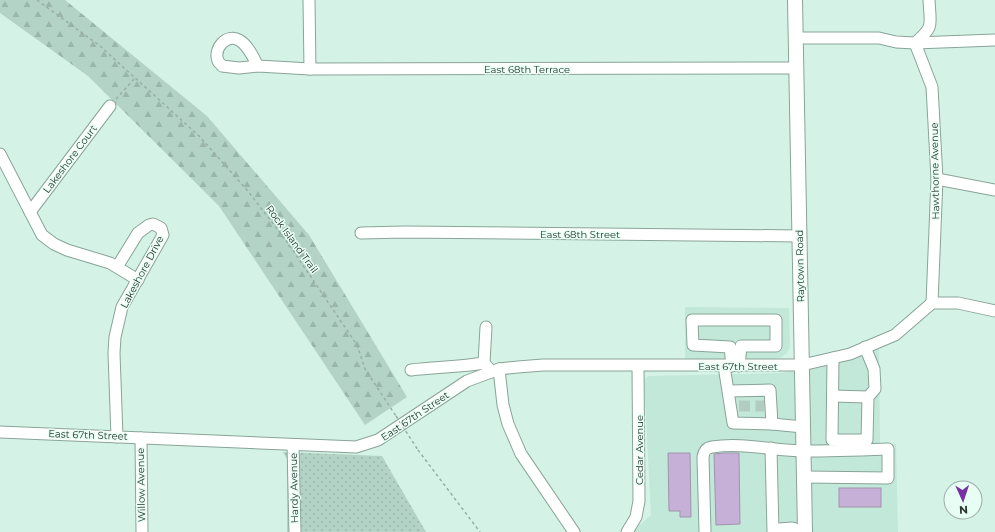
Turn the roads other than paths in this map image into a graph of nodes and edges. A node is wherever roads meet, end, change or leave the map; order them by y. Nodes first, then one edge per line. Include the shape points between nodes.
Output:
1 (309, 0) edge
2 (795, 0) edge
3 (929, 0) edge
4 (796, 38) junction
5 (995, 40) edge
6 (915, 43) junction
7 (258, 66) dead end
8 (796, 68) junction
9 (310, 69) junction
10 (110, 106) road end
11 (0, 154) edge
12 (937, 179) junction
13 (995, 190) edge
14 (30, 212) junction
15 (361, 233) dead end
16 (799, 236) junction
17 (117, 267) junction
18 (138, 280) junction
19 (932, 303) junction
20 (995, 311) edge
21 (486, 327) dead end
22 (865, 347) junction
23 (833, 358) junction
24 (484, 363) junction
25 (802, 365) junction
26 (638, 366) junction
27 (732, 366) junction
28 (411, 370) dead end
29 (495, 371) junction
30 (729, 391) junction
31 (833, 396) junction
32 (868, 397) junction
33 (772, 424) junction
34 (803, 427) junction
35 (0, 432) edge
36 (117, 437) junction
37 (141, 438) junction
38 (293, 445) junction
39 (771, 448) junction
40 (803, 451) junction
41 (804, 477) junction
42 (142, 532) edge
43 (295, 532) edge
44 (574, 532) edge
45 (628, 532) edge
46 (705, 532) edge
47 (774, 532) edge
48 (804, 532) edge

1 - 9 street
2 - 4 main road, Raytown Road
3 - 6 street via 930,27
4 - 6 street via 879,38
4 - 8 main road, Raytown Road
5 - 6 street
6 - 12 street, Hawthorne Avenue via 932,87
7 - 9 street, East 68th Terrace
8 - 9 street, East 68th Terrace
8 - 16 main road, Raytown Road
10 - 14 street, Lakeshore Court
11 - 14 street
12 - 13 street
12 - 19 street, Hawthorne Avenue
14 - 17 street via 42,235 54,244
15 - 16 street, East 68th Street
16 - 25 main road, Raytown Road
17 - 18 street
17 - 18 street, Lakeshore Drive via 138,234 149,225 159,226 163,235
18 - 36 street, Lakeshore Drive via 122,307 115,337
19 - 20 street via 958,303
19 - 22 street, East 67th Street via 895,335
21 - 24 street
22 - 23 street, East 67th Street
22 - 32 street via 874,369 875,389
23 - 25 street, East 67th Street
23 - 31 street
24 - 28 street
24 - 29 street
25 - 27 street, East 67th Street
25 - 34 main road, Raytown Road
26 - 27 street, East 67th Street
26 - 29 street, East 67th Street via 543,366
26 - 45 street, Cedar Avenue via 639,502 636,517
27 - 27 street via 741,346 776,346 776,320 692,320 692,345 730,347
27 - 30 street
29 - 38 street, East 67th Street via 468,381 378,440 356,447
29 - 44 street via 508,424 522,454
30 - 33 street via 735,406 733,423
30 - 33 street via 770,390 768,406
31 - 32 street
31 - 32 street via 832,440 867,440
33 - 34 street
34 - 40 main road, Raytown Road
35 - 36 street, East 67th Street
36 - 37 street, East 67th Street
37 - 38 street, East 67th Street
37 - 42 street, Willow Avenue
38 - 43 street, Hardy Avenue
39 - 40 street
39 - 46 street via 713,447 704,452
39 - 47 street
40 - 41 main road, Raytown Road
40 - 41 street via 888,449 888,478
41 - 48 main road, Raytown Road
47 - 48 street via 778,528 793,528

